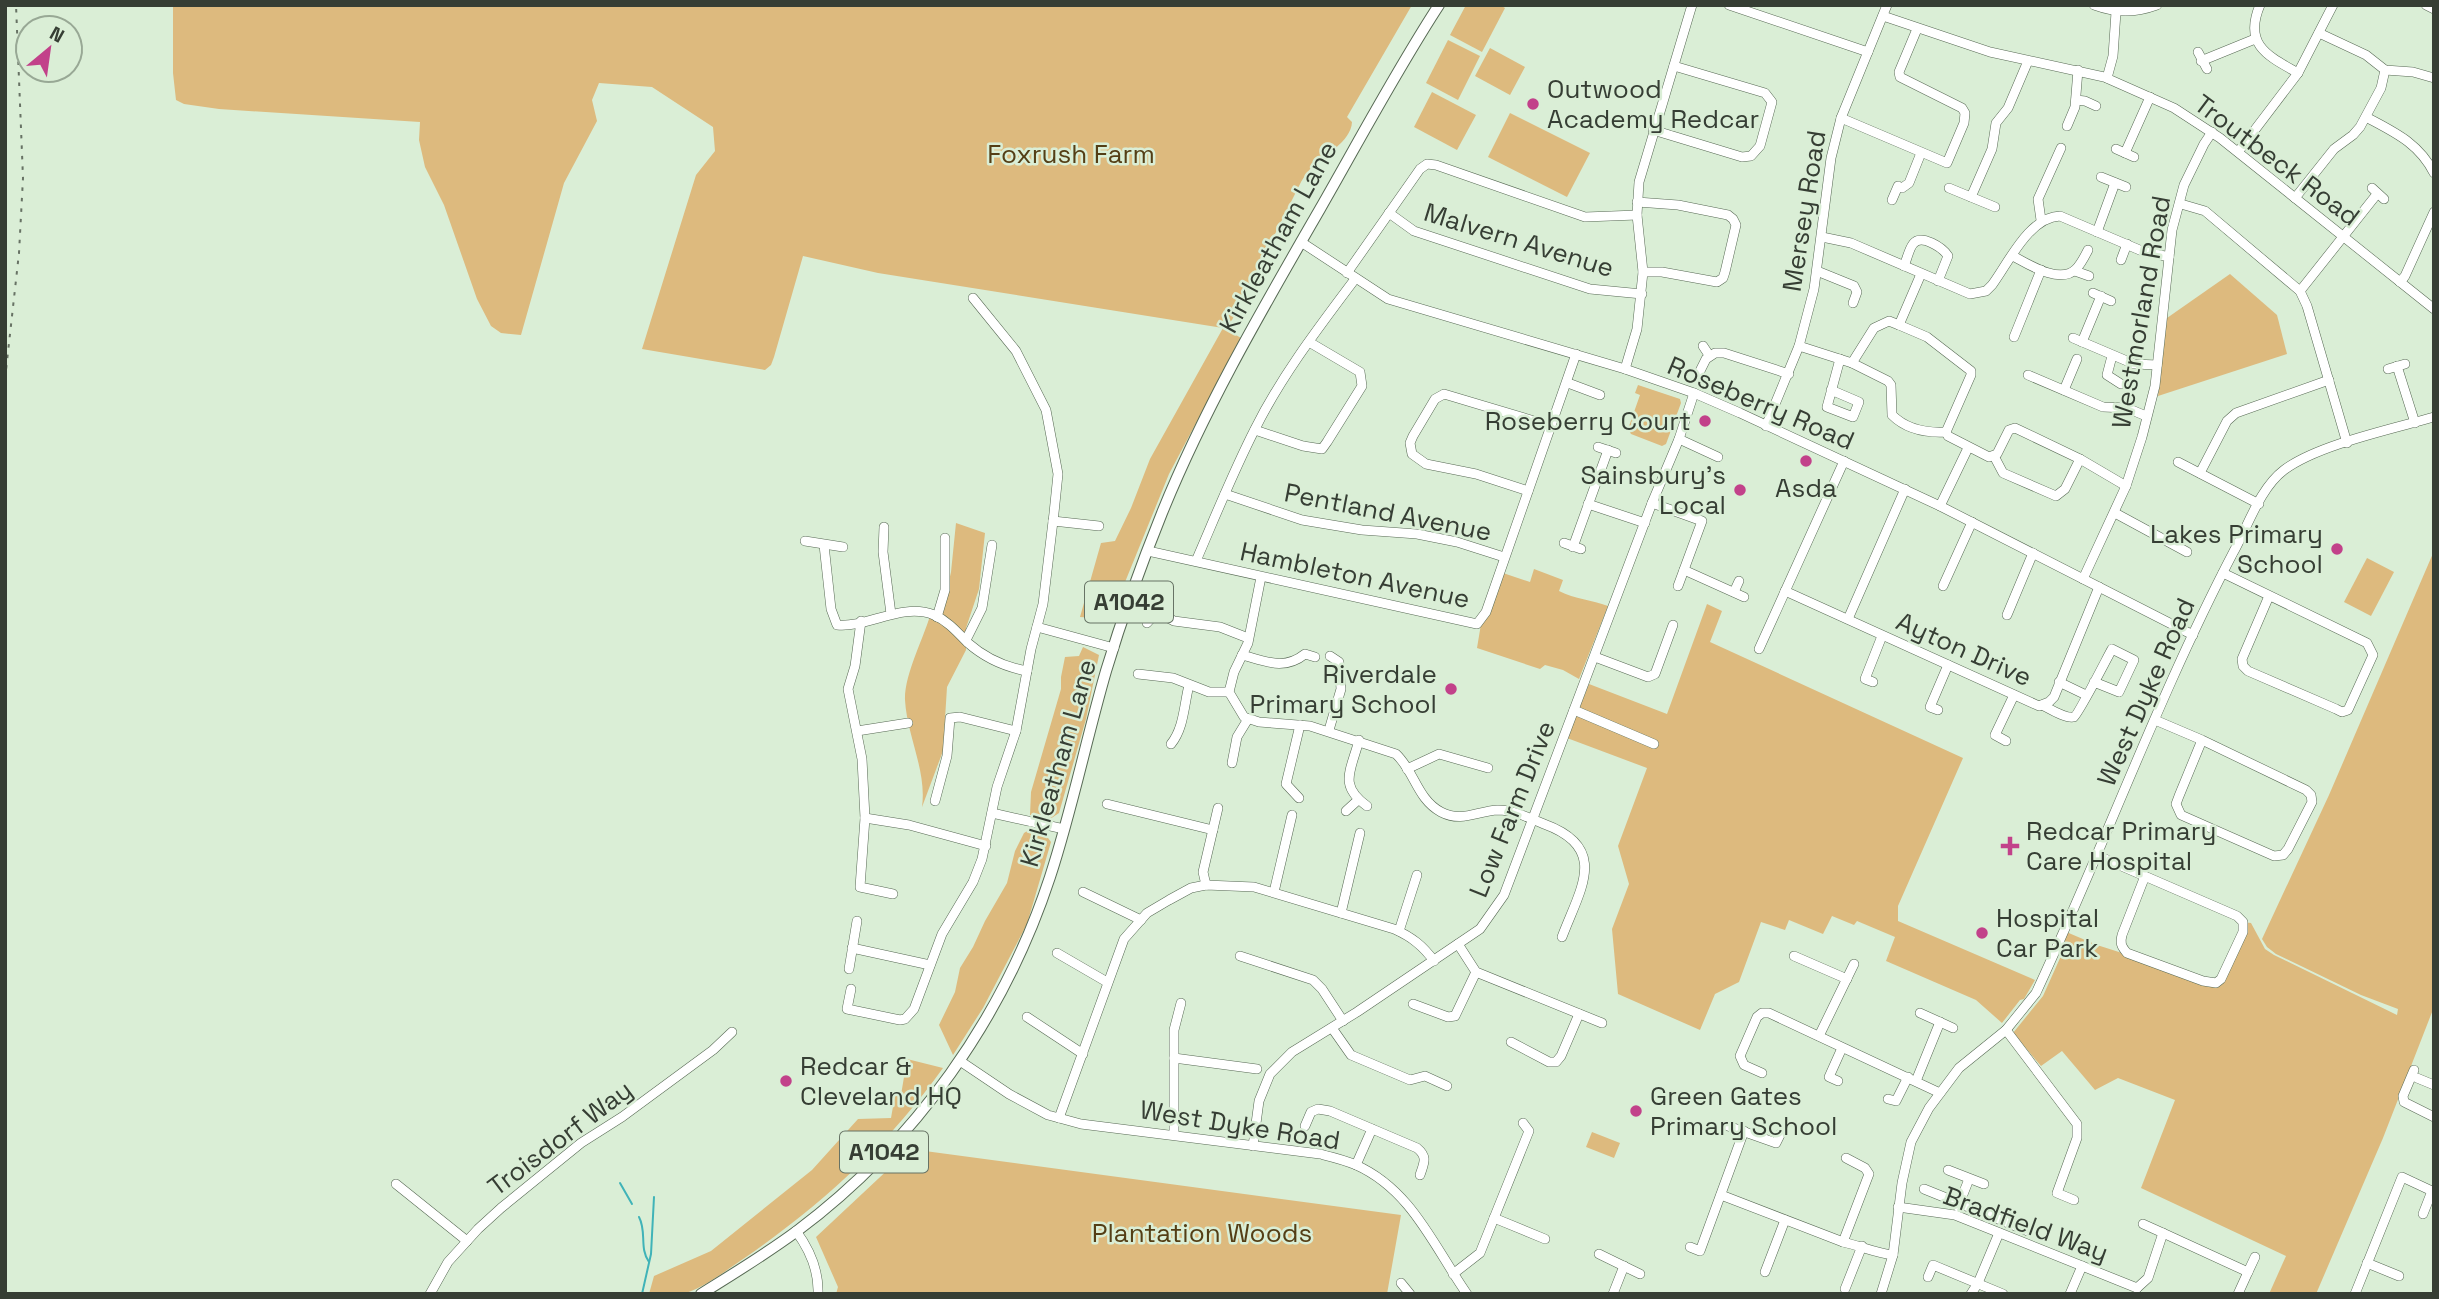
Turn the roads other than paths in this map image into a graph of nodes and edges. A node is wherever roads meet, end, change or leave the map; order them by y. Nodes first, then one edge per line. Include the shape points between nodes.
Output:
1 (1439, 5) edge
2 (1692, 5) edge
3 (1730, 5) edge
4 (1887, 5) edge
5 (2094, 5) edge
6 (2333, 5) edge
7 (2426, 5) edge
8 (2154, 6) edge
9 (2259, 6) edge
10 (2434, 9) edge
11 (2116, 12) junction
12 (1883, 16) junction
13 (1917, 29) junction
14 (2319, 33) junction
15 (2255, 39) junction
16 (1868, 52) junction
17 (2028, 61) junction
18 (2202, 61) dead end
19 (1674, 66) junction
20 (2385, 70) junction
21 (2078, 71) junction
22 (2298, 74) junction
23 (2107, 78) junction
24 (2434, 78) edge
25 (2150, 96) junction
26 (2076, 100) junction
27 (2096, 106) dead end
28 (2366, 117) junction
29 (1840, 118) junction
30 (2067, 126) dead end
31 (1653, 130) junction
32 (2212, 132) junction
33 (2061, 148) dead end
34 (2238, 152) junction
35 (1921, 153) junction
36 (2125, 153) dead end
37 (2045, 155) dead end
38 (2056, 160) junction
39 (2434, 173) edge
40 (2101, 177) dead end
41 (2115, 183) junction
42 (2126, 187) dead end
43 (1949, 188) dead end
44 (2378, 194) dead end
45 (1971, 197) junction
46 (2295, 198) junction
47 (1892, 200) dead end
48 (1637, 202) junction
49 (2180, 204) junction
50 (1996, 207) dead end
51 (2434, 212) edge
52 (1389, 213) junction
53 (1637, 215) junction
54 (2041, 220) junction
55 (2097, 232) junction
56 (1822, 237) junction
57 (2343, 237) junction
58 (1301, 243) junction
59 (2127, 244) junction
60 (2088, 250) dead end
61 (2013, 257) junction
62 (2169, 257) junction
63 (2121, 260) dead end
64 (1904, 266) junction
65 (2041, 270) junction
66 (1816, 271) junction
67 (2075, 271) junction
68 (1643, 272) junction
69 (1921, 274) junction
70 (1351, 276) junction
71 (2089, 276) dead end
72 (1938, 281) junction
73 (2400, 282) junction
74 (2300, 291) junction
75 (1642, 294) junction
76 (974, 298) dead end
77 (2111, 301) dead end
78 (1853, 303) dead end
79 (2434, 309) edge
80 (2024, 317) junction
81 (2034, 322) dead end
82 (1899, 325) junction
83 (2014, 337) dead end
84 (1309, 342) junction
85 (1703, 346) dead end
86 (1799, 346) junction
87 (1576, 354) junction
88 (1709, 355) junction
89 (2112, 356) junction
90 (1840, 359) junction
91 (2077, 359) dead end
92 (1852, 363) junction
93 (2157, 365) junction
94 (2397, 366) dead end
95 (1625, 369) junction
96 (1699, 373) dead end
97 (1789, 374) junction
98 (2028, 375) dead end
99 (2329, 380) junction
100 (1568, 383) junction
101 (2121, 384) dead end
102 (1831, 390) dead end
103 (2064, 390) junction
104 (1694, 393) junction
105 (1600, 395) dead end
106 (2147, 416) junction
107 (2434, 418) edge
108 (2415, 423) junction
109 (1551, 426) junction
110 (1766, 426) junction
111 (1255, 429) junction
112 (1946, 432) junction
113 (1679, 439) junction
114 (2347, 443) junction
115 (1968, 448) junction
116 (1607, 450) dead end
117 (1994, 456) junction
118 (1718, 457) dead end
119 (2080, 459) junction
120 (1844, 461) junction
121 (2178, 462) dead end
122 (2200, 473) junction
123 (2126, 486) junction
124 (1905, 489) junction
125 (1528, 491) junction
126 (1225, 494) junction
127 (1652, 503) junction
128 (1588, 504) junction
129 (2259, 504) junction
130 (1940, 506) junction
131 (2115, 513) junction
132 (1053, 521) junction
133 (1972, 522) junction
134 (1645, 523) junction
135 (1099, 526) dead end
136 (884, 527) dead end
137 (945, 538) dead end
138 (806, 541) dead end
139 (824, 545) junction
140 (992, 545) dead end
141 (1573, 546) dead end
142 (844, 547) dead end
143 (1148, 551) junction
144 (2187, 552) dead end
145 (2033, 553) junction
146 (1504, 557) junction
147 (1196, 561) junction
148 (1684, 570) junction
149 (2223, 573) junction
150 (1261, 577) junction
151 (2083, 579) junction
152 (1739, 581) dead end
153 (1678, 586) dead end
154 (1943, 586) dead end
155 (2099, 587) junction
156 (1785, 591) junction
157 (1734, 592) junction
158 (2269, 596) junction
159 (1744, 597) dead end
160 (1148, 603) dead end
161 (1157, 612) junction
162 (891, 614) junction
163 (2007, 615) dead end
164 (937, 617) junction
165 (1848, 619) junction
166 (861, 621) junction
167 (1147, 623) dead end
168 (1673, 625) dead end
169 (1037, 627) junction
170 (2193, 635) junction
171 (1882, 636) junction
172 (1248, 638) junction
173 (965, 640) junction
174 (1114, 649) junction
175 (1759, 649) dead end
176 (1242, 654) junction
177 (1315, 657) dead end
178 (1595, 657) junction
179 (1338, 659) dead end
180 (1948, 665) junction
181 (1027, 671) junction
182 (1138, 674) dead end
183 (1873, 682) dead end
184 (2059, 682) junction
185 (2094, 682) junction
186 (1189, 685) junction
187 (1229, 692) junction
188 (2014, 695) junction
189 (2086, 695) junction
190 (2042, 705) junction
191 (1574, 710) junction
192 (1938, 710) dead end
193 (1248, 719) junction
194 (2155, 720) junction
195 (908, 723) dead end
196 (1300, 725) junction
197 (1329, 730) junction
198 (857, 731) junction
199 (1016, 731) junction
200 (1359, 740) junction
201 (2202, 740) junction
202 (2006, 741) dead end
203 (1171, 744) dead end
204 (1654, 744) dead end
205 (1231, 763) dead end
206 (1488, 768) dead end
207 (1407, 769) junction
208 (1286, 784) junction
209 (1275, 788) dead end
210 (1299, 798) dead end
211 (1358, 800) junction
212 (934, 802) dead end
213 (1107, 804) dead end
214 (1367, 806) dead end
215 (1218, 808) dead end
216 (1346, 811) dead end
217 (992, 813) junction
218 (865, 818) junction
219 (1533, 820) junction
220 (1293, 822) dead end
221 (1064, 829) junction
222 (1213, 830) junction
223 (1356, 837) dead end
224 (986, 846) junction
225 (2096, 855) junction
226 (1417, 875) dead end
227 (2145, 876) junction
228 (1206, 886) junction
229 (1087, 890) dead end
230 (1274, 892) junction
231 (893, 894) dead end
232 (1341, 913) junction
233 (1141, 920) junction
234 (857, 921) dead end
235 (1399, 931) junction
236 (1562, 937) dead end
237 (1458, 944) junction
238 (852, 948) junction
239 (1061, 952) dead end
240 (1240, 956) dead end
241 (1794, 956) dead end
242 (1434, 961) junction
243 (1854, 964) dead end
244 (930, 965) junction
245 (849, 969) dead end
246 (1476, 972) junction
247 (1847, 979) junction
248 (1107, 982) junction
249 (851, 989) dead end
250 (1181, 1003) dead end
251 (1413, 1004) dead end
252 (1920, 1013) dead end
253 (1578, 1014) junction
254 (1034, 1017) dead end
255 (1343, 1021) junction
256 (1940, 1022) junction
257 (1602, 1023) dead end
258 (1332, 1027) junction
259 (1954, 1028) dead end
260 (2006, 1030) junction
261 (732, 1032) dead end
262 (1819, 1036) junction
263 (1511, 1042) dead end
264 (1842, 1048) junction
265 (1083, 1054) junction
266 (1174, 1058) junction
267 (960, 1061) junction
268 (1257, 1069) dead end
269 (1762, 1073) dead end
270 (1912, 1079) junction
271 (1838, 1082) dead end
272 (2434, 1085) edge
273 (1447, 1086) dead end
274 (1941, 1093) junction
275 (1888, 1099) dead end
276 (2434, 1117) edge
277 (1059, 1118) junction
278 (1523, 1123) dead end
279 (1305, 1126) dead end
280 (1728, 1126) dead end
281 (1372, 1129) junction
282 (1744, 1132) junction
283 (1781, 1133) dead end
284 (1174, 1135) junction
285 (1252, 1146) junction
286 (1846, 1158) dead end
287 (1356, 1165) junction
288 (1948, 1170) dead end
289 (1420, 1175) dead end
290 (1969, 1179) junction
291 (396, 1184) dead end
292 (1984, 1184) dead end
293 (1924, 1189) dead end
294 (1721, 1195) junction
295 (2074, 1200) dead end
296 (1960, 1203) junction
297 (1898, 1206) junction
298 (2423, 1214) dead end
299 (1955, 1215) junction
300 (1494, 1218) junction
301 (1785, 1220) junction
302 (2143, 1224) dead end
303 (796, 1231) junction
304 (2028, 1231) dead end
305 (1999, 1233) junction
306 (2163, 1233) junction
307 (1545, 1239) dead end
308 (467, 1241) junction
309 (1843, 1242) junction
310 (1861, 1246) junction
311 (1690, 1247) dead end
312 (1599, 1254) dead end
313 (1893, 1255) junction
314 (2255, 1257) dead end
315 (2367, 1263) junction
316 (1624, 1266) junction
317 (2082, 1266) junction
318 (1765, 1272) dead end
319 (2248, 1272) junction
320 (1453, 1274) junction
321 (1640, 1275) dead end
322 (2399, 1276) dead end
323 (1928, 1277) dead end
324 (1401, 1283) dead end
325 (1978, 1283) junction
326 (1845, 1289) dead end
327 (2138, 1291) edge
328 (430, 1294) edge
329 (701, 1294) edge
330 (818, 1294) edge
331 (1410, 1294) edge
332 (1467, 1294) edge
333 (1612, 1294) edge
334 (1881, 1294) edge
335 (1971, 1294) edge
336 (2003, 1294) edge
337 (2070, 1294) edge
338 (2238, 1294) edge
339 (2355, 1294) edge

1 - 58 main road, Kirkleatham Lane / A1042
2 - 19 street
3 - 16 street
4 - 12 street, Mersey Road
5 - 11 street
6 - 14 street
7 - 10 street
8 - 11 street
9 - 15 street
11 - 23 street
12 - 13 street, Troutbeck Road
12 - 16 street, Mersey Road
13 - 17 street, Troutbeck Road
13 - 35 street via 1900,77 1965,113 1947,163
14 - 20 street via 2366,55
14 - 22 street
15 - 18 street
15 - 22 street via 2266,54
16 - 29 street, Mersey Road
17 - 21 street, Troutbeck Road
17 - 45 street via 2008,108 1996,123 1992,149
19 - 31 street
19 - 31 street via 1771,98 1760,146 1751,156 1742,157
20 - 24 street
20 - 28 street
21 - 23 street, Troutbeck Road
21 - 26 street
22 - 34 street
23 - 25 street, Troutbeck Road
25 - 32 street, Troutbeck Road
25 - 36 street
26 - 27 street
26 - 30 street
28 - 39 street via 2415,145
28 - 46 street via 2353,135 2333,149
29 - 35 street
29 - 56 street, Mersey Road via 1830,158
31 - 48 street
32 - 34 street, Troutbeck Road
32 - 49 street, Westmorland Road via 2184,185
33 - 38 street
34 - 46 street, Troutbeck Road
35 - 47 street via 1909,183 1898,186
37 - 38 street
38 - 54 street via 2038,199
40 - 41 street
41 - 42 street
41 - 55 street
43 - 45 street
44 - 57 street
45 - 50 street
46 - 57 street, Troutbeck Road
48 - 53 street
48 - 68 street via 1728,215 1735,225 1725,272 1717,282
49 - 62 street, Westmorland Road
49 - 74 street via 2205,211
51 - 73 street
52 - 53 street via 1427,164 1585,216
52 - 70 street
52 - 75 street, Malvern Avenue via 1414,231 1590,289
53 - 68 street
54 - 55 street via 2060,216
54 - 61 street
55 - 59 street
56 - 64 street via 1851,243
56 - 66 street, Mersey Road
57 - 73 street, Troutbeck Road
57 - 74 street
58 - 70 street, Roseberry Road
58 - 143 main road, Kirkleatham Lane / A1042 via 1202,425
59 - 62 street
59 - 63 street
60 - 67 street
61 - 65 street
61 - 72 street via 1986,291 1970,294
62 - 93 street, Westmorland Road
64 - 69 street
64 - 72 street via 1913,244 1924,241 1947,252
65 - 67 street
65 - 80 street
66 - 78 street via 1854,286
66 - 86 street, Mersey Road
67 - 71 street
68 - 75 street
69 - 72 street
69 - 82 street
70 - 84 street
70 - 87 street, Roseberry Road via 1388,299
73 - 79 street, Troutbeck Road
74 - 99 street
75 - 95 street
76 - 132 street via 1017,351 1046,410 1058,474
77 - 89 street via 2097,294 2077,340
80 - 81 street
80 - 83 street
82 - 92 street via 1889,321 1874,327
82 - 112 street via 1932,340 1971,371
84 - 111 street
84 - 111 street via 1360,372 1362,386 1322,449
85 - 88 street
86 - 90 street
86 - 97 street, Mersey Road
87 - 95 street, Roseberry Road
87 - 100 street, Hambleton Avenue
88 - 96 street
88 - 97 street via 1724,353
89 - 93 street via 2134,364
89 - 101 street via 2106,375
90 - 92 street
90 - 102 street
91 - 103 street
92 - 112 street via 1891,385 1893,418 1923,432
93 - 106 street, Westmorland Road
94 - 108 street
95 - 104 street, Roseberry Road
97 - 110 street, Mersey Road
98 - 103 street
99 - 114 street
99 - 122 street via 2236,413 2227,421
100 - 105 street
100 - 109 street, Hambleton Avenue
103 - 106 street via 2103,407 2127,408
104 - 110 street, Roseberry Road
104 - 113 street, Low Farm Drive
106 - 123 street, Westmorland Road
107 - 108 street, West Dyke Road
108 - 114 street, West Dyke Road
109 - 125 street, Hambleton Avenue
109 - 125 street via 1444,394 1435,399 1413,436 1410,449 1421,462
110 - 120 street, Roseberry Road
111 - 126 street
112 - 115 street
113 - 118 street
113 - 127 street, Low Farm Drive
114 - 129 street, West Dyke Road via 2300,459 2281,472
115 - 117 street
115 - 130 street
116 - 128 street
117 - 119 street via 2013,423
117 - 119 street via 2003,473 2056,496 2065,489
119 - 123 street
120 - 124 street, Roseberry Road
120 - 156 street
121 - 122 street
122 - 129 street
123 - 131 street, Westmorland Road
124 - 130 street, Roseberry Road
124 - 165 street
125 - 146 street, Hambleton Avenue
126 - 146 street, Pentland Avenue via 1302,520 1417,534
126 - 147 street
127 - 134 street, Low Farm Drive
127 - 148 street via 1702,521
128 - 134 street
128 - 141 street
129 - 149 street, West Dyke Road
130 - 133 street, Roseberry Road
131 - 144 street
131 - 151 street, Westmorland Road
132 - 135 street
132 - 169 street
133 - 145 street, Roseberry Road
133 - 154 street
134 - 178 street, Low Farm Drive
136 - 162 street
137 - 164 street via 945,590
138 - 139 street
139 - 142 street
139 - 166 street via 837,625
140 - 173 street via 982,608
143 - 147 street, Hambleton Avenue
143 - 174 main road, Kirkleatham Lane / A1042
145 - 151 street, Roseberry Road
145 - 163 street
146 - 150 street, Hambleton Avenue via 1486,612 1477,624
147 - 150 street, Hambleton Avenue
148 - 153 street
148 - 157 street
149 - 158 street
149 - 170 street, West Dyke Road
150 - 172 street
151 - 155 street, Roseberry Road
152 - 157 street
155 - 170 street, Roseberry Road
155 - 184 street, Ayton Drive
156 - 165 street, Ayton Drive
156 - 175 street
157 - 159 street
158 - 158 street via 2372,649 2348,710 2342,712 2243,666
160 - 161 street
161 - 167 street
161 - 172 street via 1174,621 1220,627
162 - 164 street via 922,612
162 - 166 street
164 - 173 street
165 - 171 street, Ayton Drive
166 - 198 street via 848,689
168 - 178 street via 1655,674 1648,677
169 - 174 street
169 - 181 street
170 - 194 street, West Dyke Road
171 - 180 street, Ayton Drive
171 - 183 street via 1865,679
172 - 176 street
173 - 181 street via 1000,664
174 - 221 main road, Kirkleatham Lane / A1042
176 - 177 street via 1282,664 1305,654
176 - 187 street
178 - 191 street, Low Farm Drive
179 - 197 street via 1341,689
180 - 188 street, Ayton Drive
180 - 192 street via 1930,707
181 - 199 street
182 - 186 street
184 - 189 street
184 - 190 street, Ayton Drive via 2054,697
185 - 185 street via 2112,649 2134,660 2119,691
185 - 189 street
186 - 187 street
186 - 203 street via 1181,727
187 - 193 street
188 - 190 street, Ayton Drive
188 - 202 street via 1995,735
189 - 190 street via 2074,717
191 - 204 street
191 - 219 street, Low Farm Drive
193 - 196 street
193 - 205 street via 1237,737
194 - 201 street
194 - 225 street, West Dyke Road
195 - 198 street
196 - 197 street
196 - 208 street
197 - 200 street
198 - 218 street
199 - 212 street via 960,716 950,718 947,756
199 - 217 street
200 - 207 street via 1396,754
200 - 211 street via 1348,782
201 - 201 street via 2176,804 2180,815 2274,856 2283,855 2312,802 2311,795
206 - 207 street via 1439,754
207 - 219 street via 1420,794 1450,816 1465,818 1497,810
208 - 209 street
208 - 210 street
211 - 214 street
211 - 216 street
213 - 222 street
215 - 222 street
217 - 221 street
217 - 224 street
218 - 224 street via 946,833
218 - 231 street via 860,887
219 - 236 street via 1570,835 1586,866
219 - 237 street, Low Farm Drive via 1496,909 1480,929
220 - 230 street
221 - 267 main road, Kirkleatham Lane / A1042 via 1031,927
222 - 228 street via 1203,872
223 - 232 street
224 - 244 street via 973,882 942,934
225 - 227 street
225 - 260 street, West Dyke Road via 2036,993
226 - 235 street
227 - 227 street via 2243,922 2243,932 2216,983 2122,948 2122,935
228 - 230 street
228 - 233 street via 1191,888
229 - 233 street
230 - 232 street
232 - 235 street
233 - 248 street via 1124,939
234 - 238 street
235 - 242 street via 1424,947
237 - 242 street, Low Farm Drive
237 - 246 street
238 - 244 street
238 - 245 street
239 - 248 street
240 - 255 street via 1313,980
241 - 247 street
242 - 255 street, Low Farm Drive
243 - 247 street
244 - 249 street via 914,1009 905,1019 847,1009
246 - 251 street via 1455,1016
246 - 253 street
247 - 262 street
248 - 265 street
250 - 266 street via 1174,1030
252 - 256 street
253 - 257 street
253 - 263 street via 1556,1062
254 - 265 street
255 - 258 street, Low Farm Drive
256 - 259 street
256 - 270 street
258 - 273 street via 1351,1055 1410,1080 1425,1076
258 - 285 street, Low Farm Drive via 1292,1052 1270,1074 1259,1101
260 - 274 street, West Dyke Road via 1959,1068
260 - 295 street via 2077,1124 2077,1138 2057,1193
261 - 308 street, Troisdorf Way via 667,1085 581,1143
262 - 264 street
262 - 269 street via 1762,1013 1740,1056 1744,1065
264 - 270 street
264 - 271 street via 1829,1077
265 - 277 street
266 - 268 street
266 - 284 street
267 - 277 street, West Dyke Road via 1009,1094
267 - 303 main road, Kirkleatham Lane / A1042 via 922,1112 865,1173
270 - 274 street
270 - 275 street via 1896,1101
272 - 276 street via 2415,1074 2403,1096 2404,1102
274 - 297 street, West Dyke Road via 1912,1142
277 - 284 street, West Dyke Road
278 - 300 street via 1529,1131
279 - 281 street via 1311,1112 1318,1109
280 - 282 street
281 - 287 street
281 - 289 street via 1424,1153
282 - 283 street via 1776,1143
282 - 294 street
284 - 285 street, West Dyke Road
285 - 287 street, West Dyke Road via 1320,1154
286 - 309 street via 1869,1174
287 - 320 street, West Dyke Road via 1406,1202
288 - 290 street
290 - 292 street
290 - 296 street
291 - 308 street
293 - 296 street
294 - 301 street
294 - 311 street via 1700,1251
296 - 299 street
296 - 304 street
297 - 299 street, Bradfield Way
297 - 313 street, West Dyke Road
298 - 315 street via 2432,1191 2402,1177
299 - 305 street, Bradfield Way
300 - 307 street
300 - 320 street via 1477,1257
301 - 309 street
301 - 318 street
302 - 306 street
303 - 329 main road, Kirkleatham Lane / A1042
303 - 330 street via 814,1262
305 - 317 street, Bradfield Way
305 - 325 street
306 - 319 street
306 - 327 street via 2148,1278
308 - 328 street, Troisdorf Way
309 - 310 street
310 - 313 street
310 - 326 street
312 - 316 street
313 - 334 street, West Dyke Road
314 - 319 street
315 - 322 street
315 - 339 street
316 - 321 street
316 - 333 street
317 - 327 street, Bradfield Way
317 - 337 street
319 - 338 street
320 - 332 street, West Dyke Road
323 - 325 street via 1933,1265
324 - 331 street
325 - 335 street
325 - 336 street

